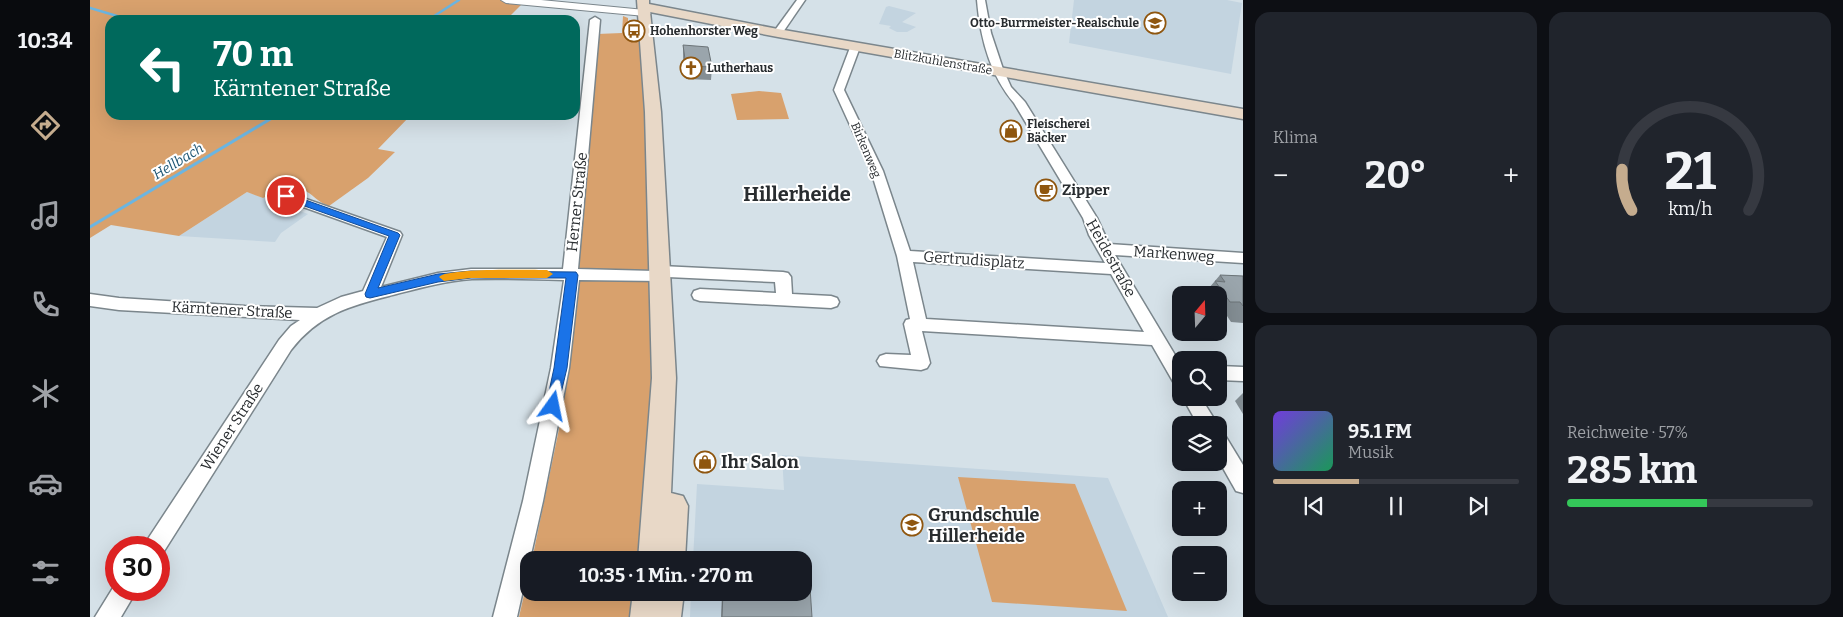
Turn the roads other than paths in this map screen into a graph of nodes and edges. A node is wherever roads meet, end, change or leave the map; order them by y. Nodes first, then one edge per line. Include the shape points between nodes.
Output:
1 (506, 0) edge
2 (527, 0) edge
3 (801, 0) edge
4 (981, 0) edge
5 (649, 7) edge
6 (595, 20) dead end
7 (694, 21) junction
8 (671, 24) dead end
9 (778, 33) junction
10 (855, 47) junction
11 (998, 72) junction
12 (1243, 114) edge
13 (286, 196) dead end
14 (1105, 250) junction
15 (904, 256) junction
16 (1243, 258) edge
17 (1115, 268) junction
18 (664, 273) junction
19 (572, 275) junction
20 (370, 294) junction
21 (700, 295) dead end
22 (784, 299) junction
23 (90, 300) edge
24 (831, 302) dead end
25 (319, 314) junction
26 (919, 324) junction
27 (1158, 340) junction
28 (886, 361) dead end
29 (1172, 362) edge
30 (1227, 373) edge
31 (1243, 374) edge
32 (1227, 457) edge
33 (1243, 484) edge
34 (161, 536) edge
35 (654, 551) edge
36 (670, 551) edge
37 (118, 601) edge
38 (648, 601) edge
39 (667, 601) edge
40 (108, 617) edge
41 (505, 617) edge
42 (646, 617) edge
43 (665, 617) edge

1 - 5 street
2 - 5 street
3 - 9 street
4 - 11 street, Heidestraße via 984,26
5 - 7 main road
5 - 9 main road, Blitzkuhlenstraße
5 - 18 main road via 659,66
6 - 19 street, Herner Straße via 570,266
7 - 8 main road
7 - 9 main road
9 - 10 main road, Blitzkuhlenstraße
10 - 11 main road, Blitzkuhlenstraße
10 - 15 street, Birkenweg via 839,90 877,171
11 - 12 main road, Blitzkuhlenstraße
11 - 14 street, Heidestraße via 1090,218
13 - 20 street via 395,235
14 - 16 street, Markenweg
14 - 17 street, Heidestraße
15 - 17 street, Gertrudisplatz
15 - 26 street, Gertrudisplatz
17 - 27 street, Heidestraße
18 - 19 street
18 - 22 street via 783,277
18 - 35 main road via 664,378
18 - 36 main road via 676,444
19 - 20 street, Kärntener Straße via 462,275
19 - 41 street, Herner Straße via 560,368
20 - 25 street, Kärntener Straße
21 - 22 street
22 - 24 street
23 - 25 street, Kärntener Straße via 236,312
25 - 34 street, Wiener Straße via 297,330 285,345
26 - 27 street
26 - 28 street, Gertrudisplatz via 912,324 922,363
27 - 29 street, Heidestraße
30 - 31 street
32 - 33 street
37 - 40 street
38 - 42 main road
39 - 43 main road

